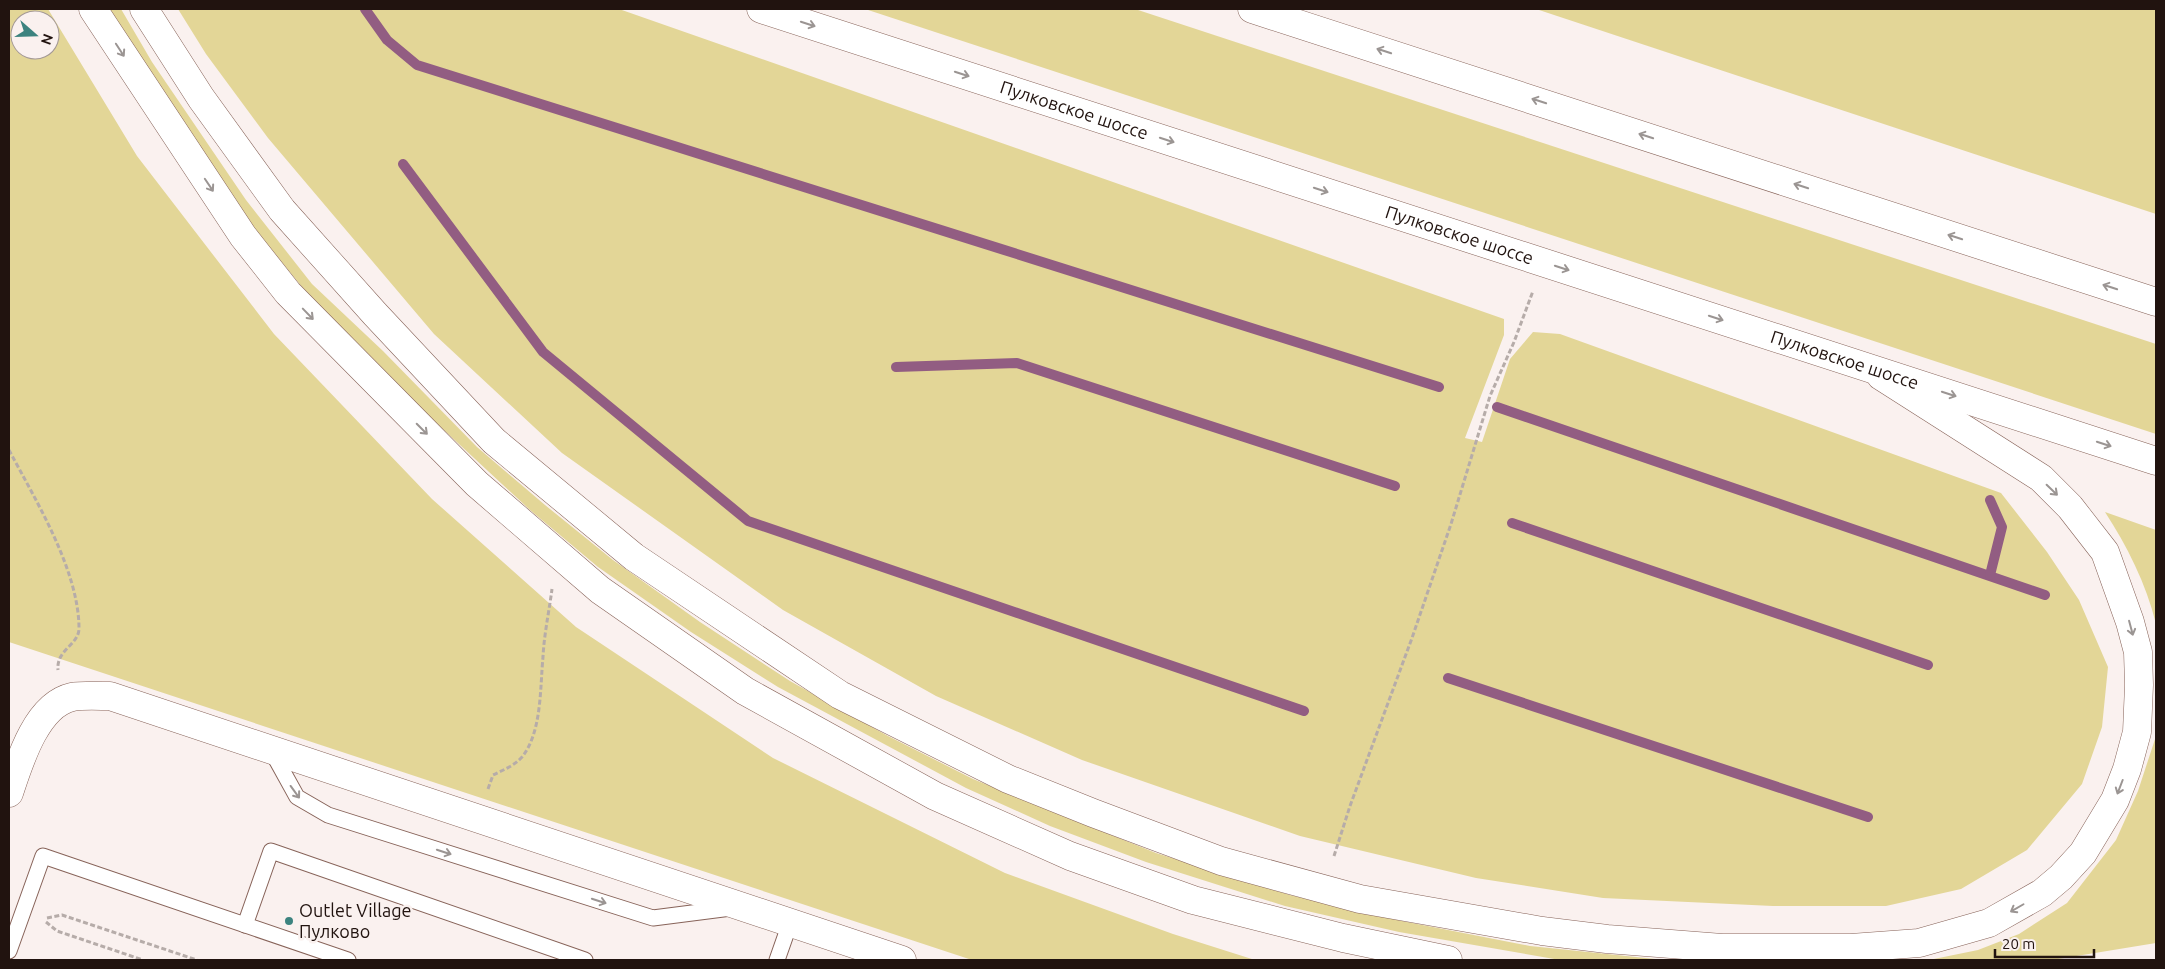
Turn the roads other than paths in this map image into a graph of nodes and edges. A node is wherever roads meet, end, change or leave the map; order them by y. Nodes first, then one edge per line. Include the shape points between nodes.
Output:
1 (93, 9) edge
2 (144, 9) edge
3 (761, 9) edge
4 (1252, 9) edge
5 (2156, 302) edge
6 (1869, 368) junction
7 (2156, 461) edge
8 (271, 750) junction
9 (9, 793) edge
10 (740, 906) junction
11 (790, 923) junction
12 (245, 925) junction
13 (9, 951) edge
14 (348, 960) edge
15 (585, 960) edge
16 (777, 960) edge
17 (902, 960) edge
18 (1448, 960) edge

1 -> 18 main road via 243,236 288,293 477,484 608,596 745,691 935,796 1070,856 1193,900 1343,938
6 -> 2 main road via 2041,478 2070,506 2105,552 2138,652 2137,732 2115,800 2083,853 2061,877 2042,893 1989,923 1919,943 1850,948 1722,948 1607,939 1360,899 1221,861 1008,779 840,695 634,557 494,441 307,238 282,210 207,106
3 -> 6 main road, Пулковское шоссе
5 -> 4 main road
6 -> 7 main road, Пулковское шоссе
8 - 9 main road via 110,696 72,697 46,715 28,740
8 - 10 main road
8 -> 10 lane via 297,797 328,815 652,918
10 - 11 main road
11 - 16 lane
11 - 17 main road
12 - 13 lane via 43,856
12 - 14 lane
12 - 15 lane via 271,850

